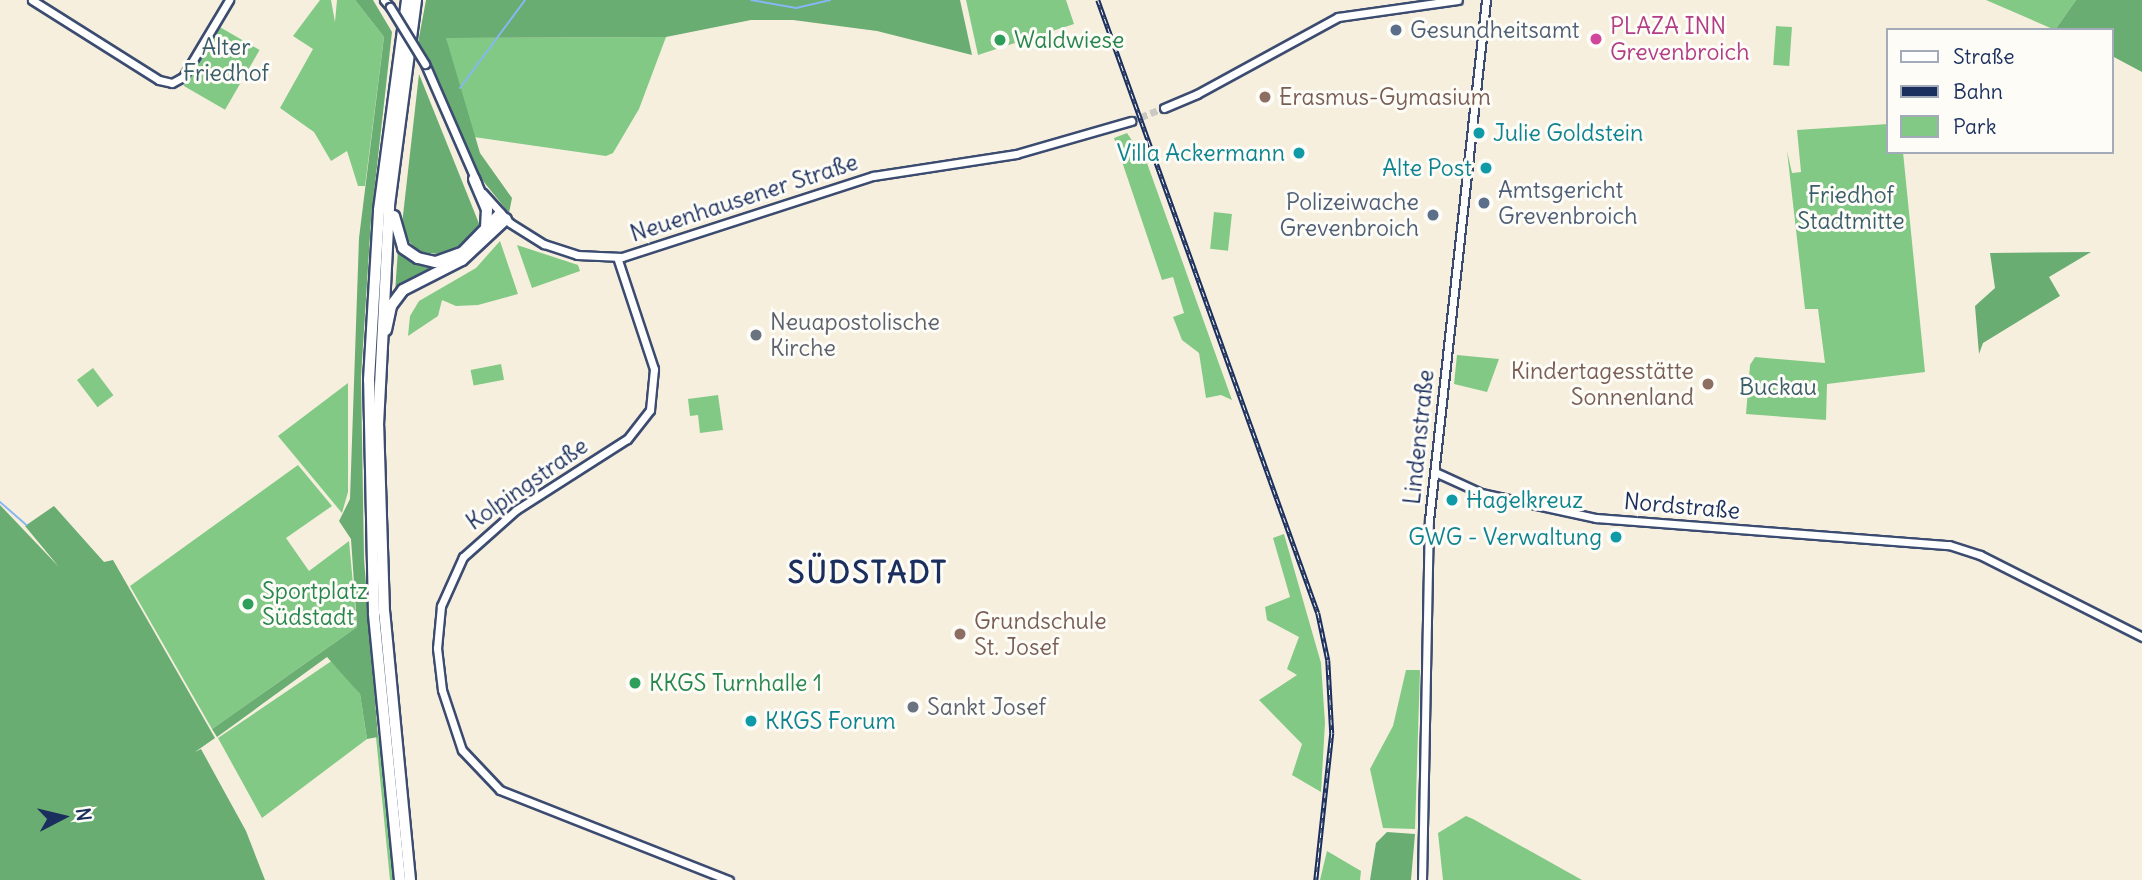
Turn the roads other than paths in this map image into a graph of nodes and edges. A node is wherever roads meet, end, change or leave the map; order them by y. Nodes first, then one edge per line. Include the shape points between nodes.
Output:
1 (32, 0) edge
2 (229, 0) edge
3 (384, 0) edge
4 (1458, 0) edge
5 (1486, 0) edge
6 (409, 1) edge
7 (1164, 107) tunnel mouth
8 (1131, 121) tunnel mouth
9 (396, 141) junction
10 (474, 179) junction
11 (503, 217) junction
12 (484, 231) junction
13 (617, 257) junction
14 (379, 379) junction
15 (1434, 472) junction
16 (2142, 636) edge
17 (400, 880) edge
18 (410, 880) edge
19 (729, 880) edge
20 (1422, 880) edge

1 - 2 main road via 159,80 174,83 183,77
3 - 10 main road, Neuenhausener Straße, bridge via 425,64
4 - 7 main road via 1338,17 1197,94
5 - 15 main road, Lindenstraße
6 - 9 highway
6 - 17 highway via 377,229 369,393 374,613
8 - 13 main road, Neuenhausener Straße via 1016,154 873,176 654,249
9 - 12 highway via 394,223 407,252 428,262 446,260
9 - 14 highway
10 - 11 main road, Neuenhausener Straße
10 - 12 highway via 488,214
11 - 12 highway
11 - 13 main road, Neuenhausener Straße via 558,250
11 - 14 highway via 463,260 411,285 396,298 388,316
13 - 19 main road, Kolpingstraße via 654,369 650,410 627,439 516,510 463,556 441,606 438,652 442,691 459,745 500,790
14 - 18 highway via 384,623
15 - 16 main road, Nordstraße via 1486,494 1605,519 1934,542 1980,555
15 - 20 main road, Lindenstraße via 1428,535

